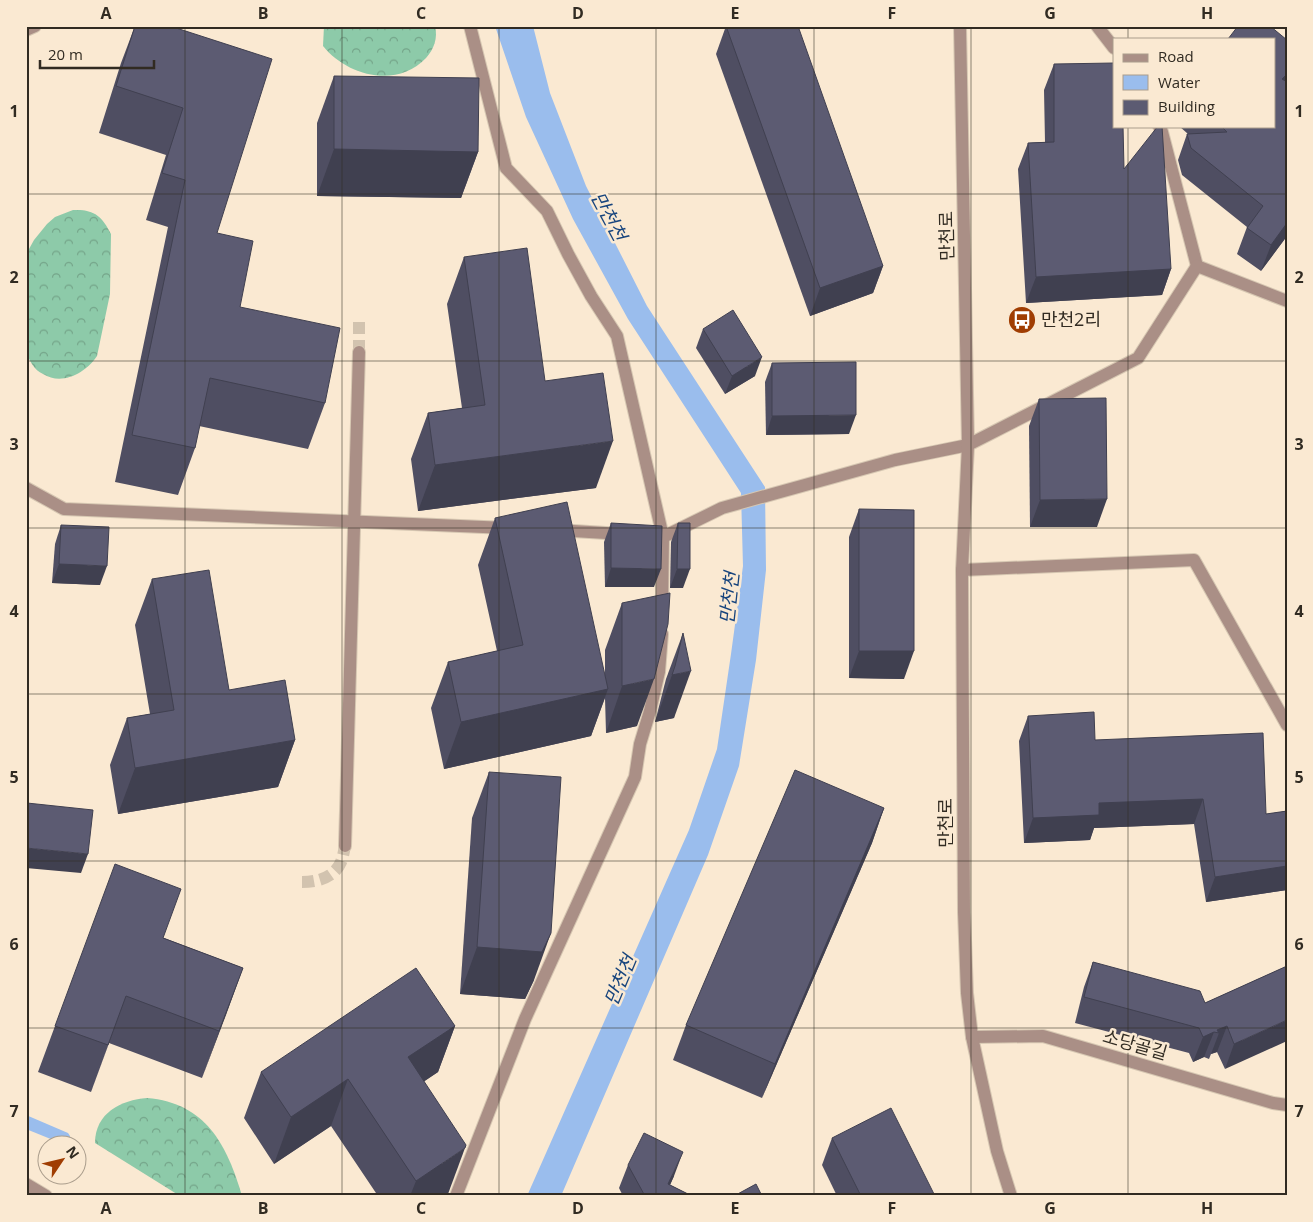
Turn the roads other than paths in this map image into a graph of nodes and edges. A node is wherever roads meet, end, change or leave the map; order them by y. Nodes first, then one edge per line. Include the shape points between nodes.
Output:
1 (36, 26) edge
2 (470, 26) edge
3 (960, 26) edge
4 (1097, 26) edge
5 (26, 30) edge
6 (1113, 47) edge
7 (1160, 128) edge
8 (1197, 266) junction
9 (1287, 301) edge
10 (359, 352) tunnel mouth
11 (968, 445) junction
12 (26, 488) edge
13 (354, 521) junction
14 (518, 528) edge
15 (547, 530) edge
16 (663, 537) junction
17 (962, 570) junction
18 (1287, 725) edge
19 (345, 846) tunnel mouth
20 (972, 1037) junction
21 (1287, 1105) edge
22 (26, 1184) edge
23 (46, 1196) edge
24 (456, 1196) edge
25 (1011, 1196) edge

1 - 5 street
2 - 16 street via 506,168 547,211 591,296 617,336
3 - 11 street, 만천로
4 - 6 street
7 - 8 street
8 - 9 street
8 - 11 street via 1138,358
10 - 13 street
11 - 16 street via 895,460 722,508
11 - 17 street, 만천로
12 - 13 street via 64,509
13 - 14 street
13 - 19 street
15 - 16 street
16 - 24 street via 660,665 635,777 525,1019
17 - 18 street via 1194,560
17 - 20 street, 만천로 via 964,912
20 - 21 street, 소당골길 via 1043,1036
20 - 25 street, 만천로 via 997,1150
22 - 23 street

